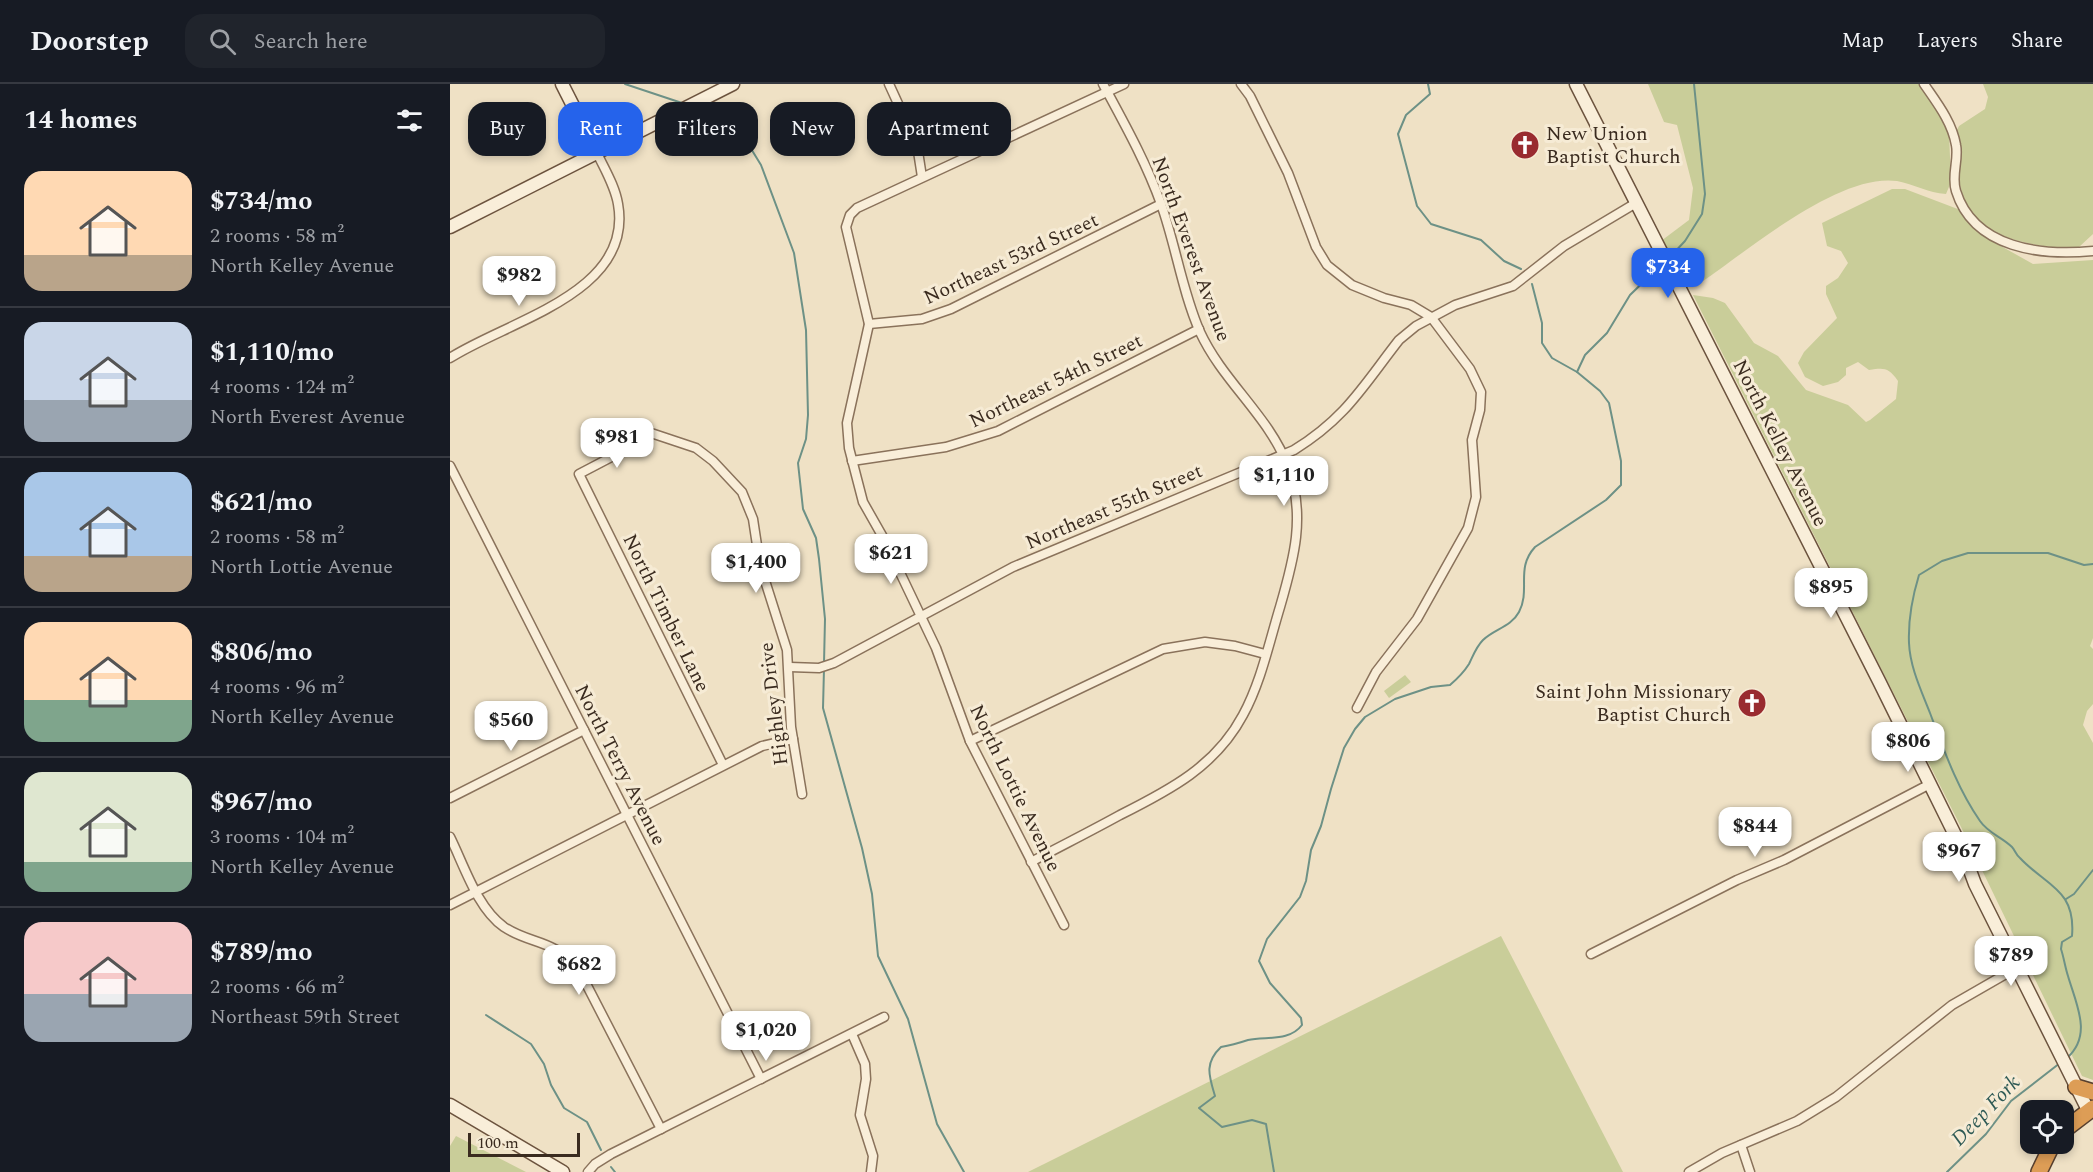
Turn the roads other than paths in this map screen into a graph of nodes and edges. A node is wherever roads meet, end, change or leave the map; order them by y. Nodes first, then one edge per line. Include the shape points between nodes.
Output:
1 (562, 84) edge
2 (733, 84) edge
3 (889, 84) edge
4 (1124, 84) edge
5 (1241, 84) edge
6 (1576, 84) edge
7 (1924, 84) edge
8 (1105, 88) edge
9 (571, 102) edge
10 (643, 130) edge
11 (591, 156) edge
12 (598, 156) edge
13 (922, 177) junction
14 (1636, 203) junction
15 (1161, 204) junction
16 (450, 227) edge
17 (2093, 251) edge
18 (1431, 317) junction
19 (869, 324) junction
20 (1199, 329) junction
21 (450, 358) edge
22 (636, 433) joint
23 (1283, 454) junction
24 (852, 462) junction
25 (450, 466) edge
26 (921, 616) junction
27 (1265, 654) junction
28 (790, 667) junction
29 (1357, 708) dead end
30 (584, 730) junction
31 (793, 739) junction
32 (970, 741) junction
33 (723, 765) junction
34 (1930, 784) junction
35 (802, 794) dead end
36 (450, 798) edge
37 (627, 815) junction
38 (450, 837) edge
39 (1031, 862) junction
40 (477, 891) junction
41 (450, 905) edge
42 (1064, 925) dead end
43 (1591, 954) dead end
44 (2018, 966) junction
45 (884, 1017) dead end
46 (852, 1034) junction
47 (761, 1079) junction
48 (2076, 1087) junction
49 (2093, 1092) edge
50 (450, 1105) edge
51 (2091, 1110) edge
52 (2074, 1123) edge
53 (661, 1129) junction
54 (1741, 1146) junction
55 (2048, 1154) edge
56 (563, 1172) edge
57 (588, 1172) edge
58 (871, 1172) edge
59 (1689, 1172) edge
60 (1750, 1172) edge
61 (2039, 1172) edge

1 - 9 street
2 - 10 street
3 - 13 street via 916,145
4 - 8 street
5 - 18 street via 1288,172 1316,248 1327,265 1352,285 1412,305
6 - 14 street, North Kelley Avenue
7 - 17 street via 1949,122 1956,146 1955,188 1959,199 1982,230 2031,250
8 - 13 street
8 - 15 street, North Everest Avenue
11 - 16 street
12 - 21 street via 614,187 619,220 614,246 601,269 572,294
13 - 19 street, North Lottie Avenue via 857,208 847,221
14 - 18 street, Northeast 55th Street via 1564,246 1513,286
14 - 34 street, North Kelley Avenue
15 - 19 street, Northeast 53rd Street via 951,309 922,319
15 - 20 street, North Everest Avenue
18 - 23 street, Northeast 55th Street via 1399,340 1334,423
18 - 29 street via 1470,369 1481,392 1472,440 1475,507 1464,536 1418,618 1376,672
19 - 24 street, North Lottie Avenue via 847,423
20 - 23 street, North Everest Avenue via 1218,365
20 - 24 street, Northeast 54th Street via 982,437 928,451
22 - 28 street, Highley Drive via 649,432 696,448 742,492 753,519 760,565
22 - 33 street, North Timber Lane via 626,448 579,474
23 - 26 street, Northeast 55th Street via 1024,562
23 - 27 street, North Everest Avenue via 1295,496 1298,535
24 - 26 street, North Lottie Avenue via 863,502
25 - 30 street, North Terry Avenue
26 - 28 street, Northeast 55th Street via 826,667
26 - 32 street, North Lottie Avenue
27 - 32 street via 1213,643 1169,647
27 - 39 street, North Everest Avenue via 1242,716 1226,742 1193,775
28 - 31 street, Highley Drive
30 - 36 street
30 - 37 street, North Terry Avenue
31 - 33 street via 762,746
31 - 35 street, Highley Drive
32 - 39 street, North Lottie Avenue
33 - 37 street
34 - 43 street
34 - 44 street, North Kelley Avenue via 1975,884
37 - 40 street
37 - 47 street, North Terry Avenue
38 - 40 street
39 - 42 street, North Lottie Avenue
40 - 41 street
40 - 53 street via 494,918 506,928 546,943 579,970
44 - 48 street, North Kelley Avenue
44 - 54 street via 1952,1005 1836,1097 1797,1121
45 - 46 street
46 - 47 street
46 - 58 street via 865,1064 860,1114 872,1151
47 - 53 street
48 - 49 highway
48 - 51 street, North Kelley Avenue
50 - 56 street
51 - 52 highway
53 - 57 street via 601,1160
54 - 59 street
54 - 60 street
55 - 61 highway

